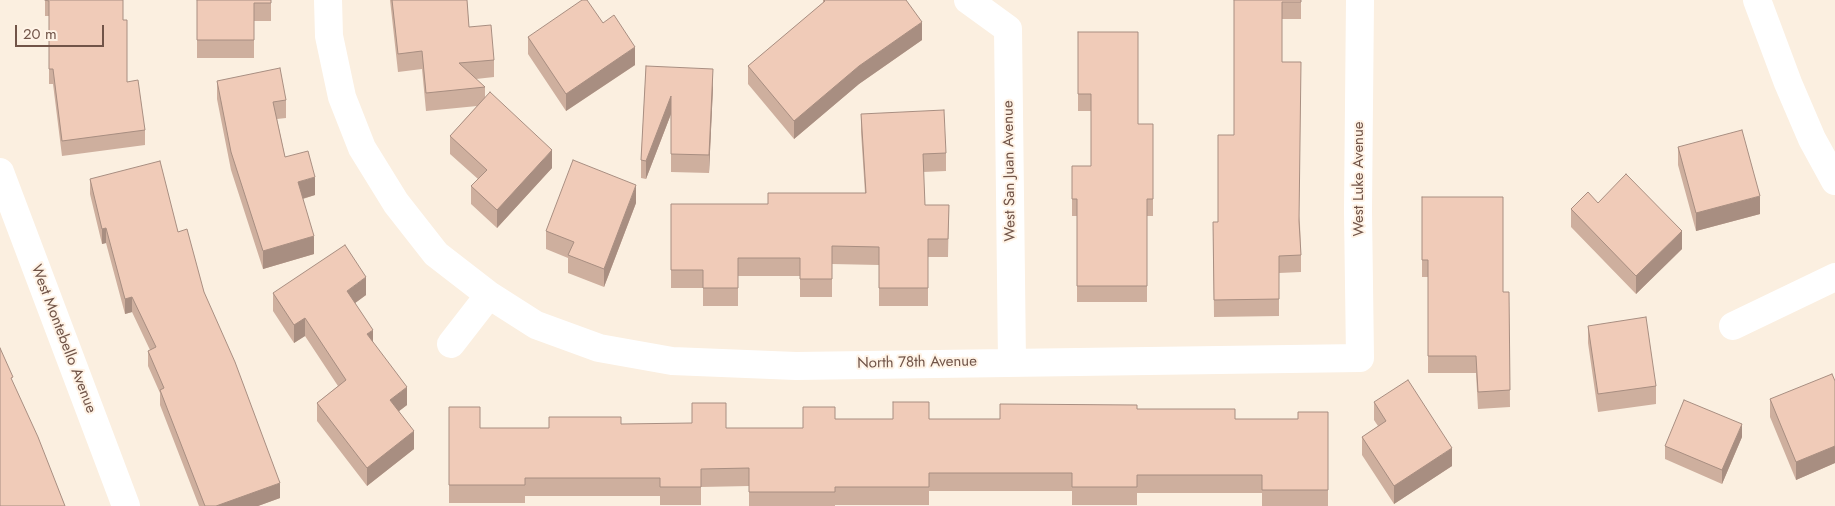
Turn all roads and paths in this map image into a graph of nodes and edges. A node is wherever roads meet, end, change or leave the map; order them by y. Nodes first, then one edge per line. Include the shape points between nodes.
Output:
1 (328, 0) edge
2 (968, 0) edge
3 (1360, 0) edge
4 (1757, 0) edge
5 (0, 172) edge
6 (1835, 181) edge
7 (1835, 278) edge
8 (489, 295) junction
9 (1734, 326) dead end
10 (451, 344) dead end
11 (1360, 358) joint
12 (1012, 362) junction
13 (126, 506) edge

1 - 8 street, North 78th Avenue via 329,36 342,97 362,148 396,203 436,254
2 - 12 street, West San Juan Avenue via 1008,29
3 - 11 street, West Luke Avenue
4 - 6 street via 1812,139
5 - 13 street, West Montebello Avenue
7 - 9 street
8 - 10 street
8 - 12 street, North 78th Avenue via 536,326 599,348 672,361 796,366
11 - 12 street, North 78th Avenue

